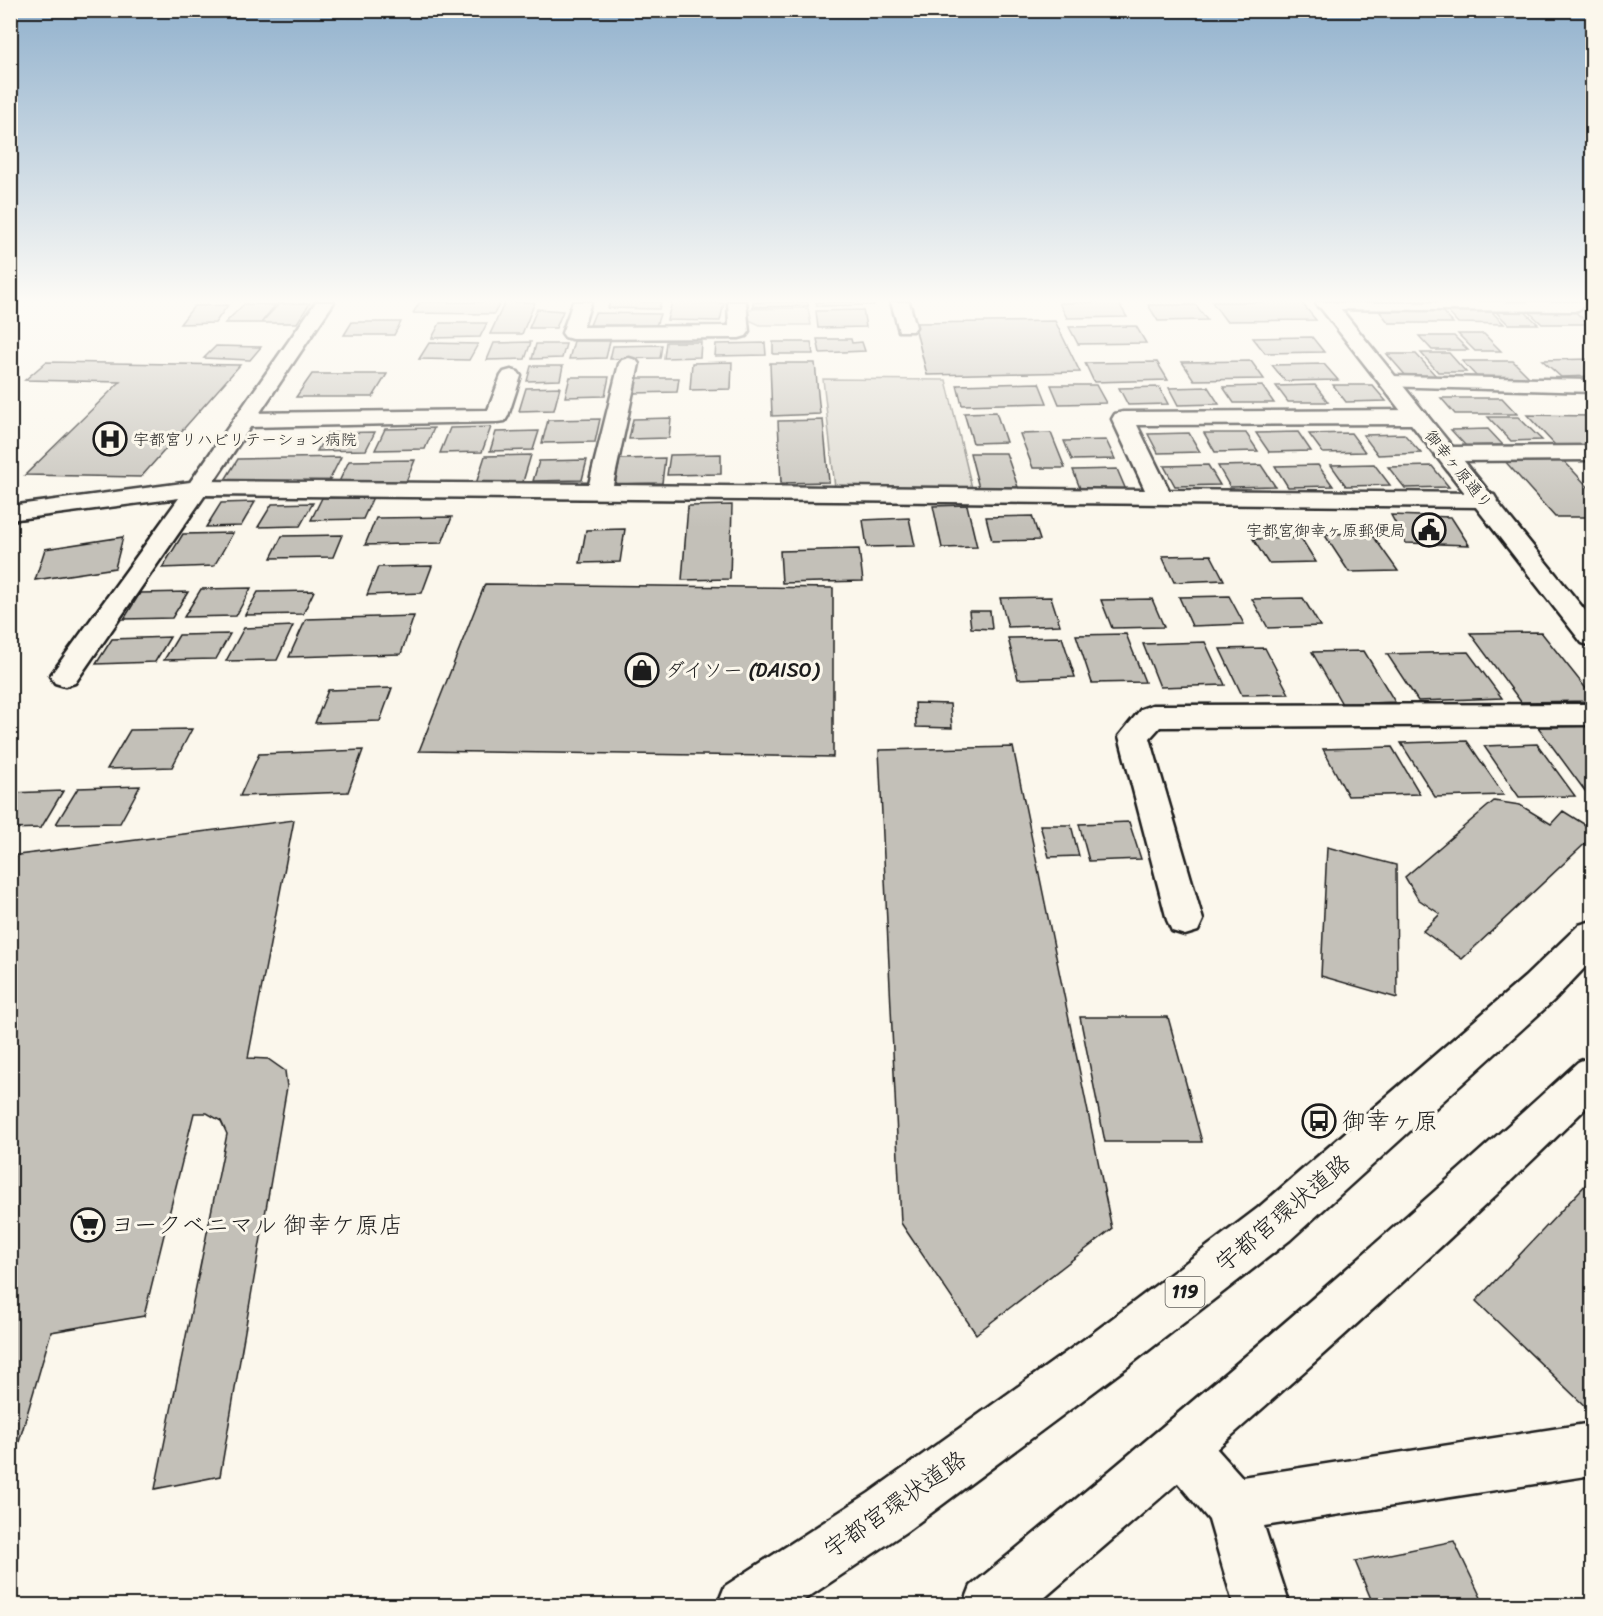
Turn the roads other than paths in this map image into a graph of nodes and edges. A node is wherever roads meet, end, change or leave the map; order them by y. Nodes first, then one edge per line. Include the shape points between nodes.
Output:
1 (275, 377) edge
2 (511, 377) edge
3 (626, 377) edge
4 (1385, 377) edge
5 (1389, 382) junction
6 (1593, 386) edge
7 (1417, 417) junction
8 (246, 420) junction
9 (1447, 453) junction
10 (1593, 453) edge
11 (198, 488) junction
12 (598, 492) junction
13 (1160, 497) junction
14 (1485, 500) junction
15 (10, 513) edge
16 (1593, 637) edge
17 (65, 676) dead end
18 (1593, 715) edge
19 (1185, 920) dead end
20 (1593, 936) edge
21 (1593, 1075) edge
22 (1181, 1447) junction
23 (1593, 1449) edge
24 (1231, 1505) junction
25 (745, 1605) edge
26 (990, 1605) edge
27 (1262, 1605) edge

1 - 8 main road
2 - 8 main road via 497,416
3 - 12 main road
4 - 5 main road, 御幸ヶ原通り
5 - 6 main road
5 - 7 main road, 御幸ヶ原通り
7 - 9 main road, 御幸ヶ原通り
7 - 13 main road via 1123,419
8 - 11 main road
9 - 10 main road
9 - 14 main road, 御幸ヶ原通り
11 - 12 main road
11 - 15 main road
11 - 17 main road
12 - 13 main road
13 - 14 main road
14 - 16 main road, 御幸ヶ原通り
18 - 19 main road via 1152,716 1134,736
20 - 25 main road, 宇都宮環状道路 / 119 via 1487,1036 1274,1224 888,1512
21 - 22 main road via 1338,1311
22 - 24 main road
22 - 26 main road
23 - 24 main road
24 - 27 main road

